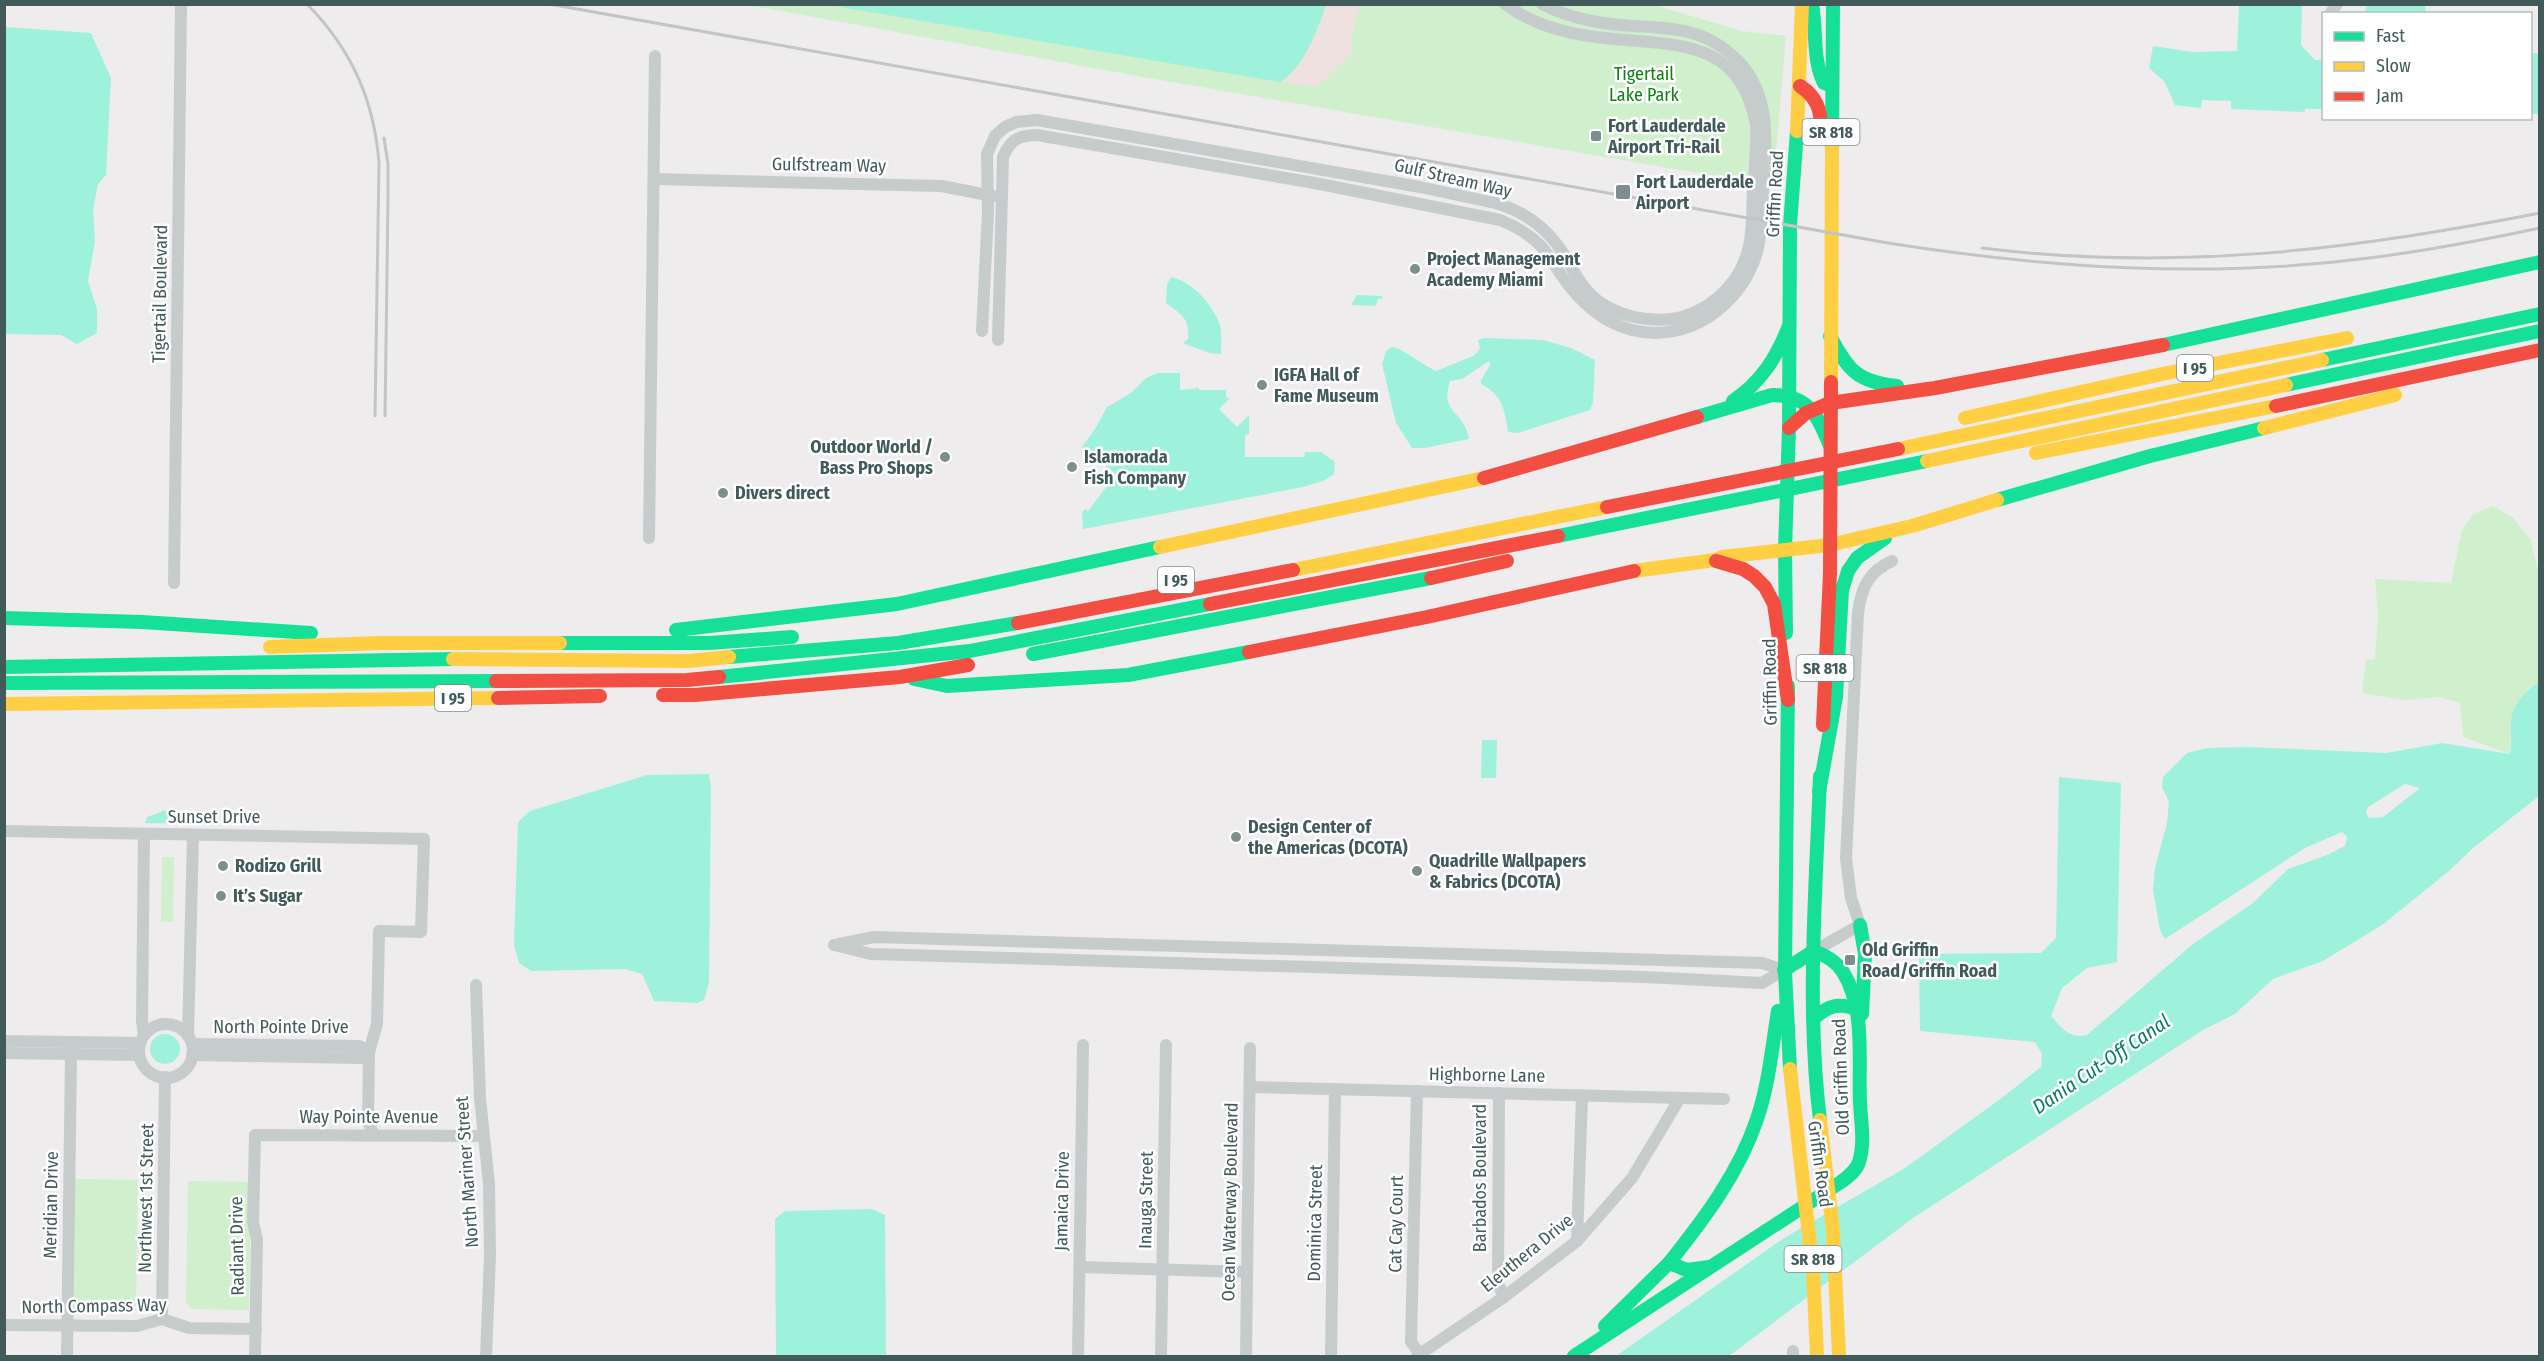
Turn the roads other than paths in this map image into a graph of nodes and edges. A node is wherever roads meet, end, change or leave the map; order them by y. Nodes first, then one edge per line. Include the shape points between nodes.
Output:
1 (181, 4) edge
2 (1505, 4) edge
3 (1542, 4) edge
4 (1802, 4) edge
5 (1812, 4) edge
6 (1833, 4) edge
7 (655, 56) dead end
8 (1800, 86) junction
9 (1832, 86) junction
10 (654, 179) junction
11 (1831, 179) junction
12 (988, 195) junction
13 (1002, 198) junction
14 (2540, 262) edge
15 (2540, 301) edge
16 (2471, 314) dead end
17 (2540, 314) edge
18 (1789, 326) junction
19 (982, 331) dead end
20 (2540, 331) edge
21 (1830, 336) junction
22 (2356, 337) dead end
23 (998, 340) dead end
24 (2540, 350) edge
25 (2485, 362) junction
26 (1935, 388) junction
27 (1788, 394) junction
28 (1830, 404) junction
29 (1719, 410) junction
30 (1812, 410) junction
31 (1955, 421) dead end
32 (1789, 428) junction
33 (1830, 447) junction
34 (1798, 454) dead end
35 (1776, 459) dead end
36 (1853, 482) junction
37 (1628, 488) dead end
38 (1765, 499) junction
39 (1896, 530) junction
40 (649, 538) dead end
41 (1829, 545) junction
42 (1785, 550) junction
43 (1715, 560) junction
44 (1892, 561) dead end
45 (174, 583) dead end
46 (4, 618) edge
47 (826, 635) dead end
48 (803, 636) dead end
49 (579, 642) junction
50 (381, 643) junction
51 (253, 648) dead end
52 (207, 649) dead end
53 (54, 654) junction
54 (4, 655) edge
55 (1024, 656) dead end
56 (990, 661) dead end
57 (165, 664) junction
58 (4, 667) edge
59 (900, 677) junction
60 (4, 683) edge
61 (647, 695) dead end
62 (612, 696) dead end
63 (1788, 700) junction
64 (4, 704) edge
65 (1820, 792) junction
66 (4, 831) edge
67 (144, 835) junction
68 (193, 836) junction
69 (1860, 925) junction
70 (1814, 951) junction
71 (1784, 970) junction
72 (476, 985) dead end
73 (1857, 1009) junction
74 (1813, 1019) junction
75 (1860, 1034) junction
76 (4, 1041) edge
77 (141, 1044) junction
78 (191, 1045) junction
79 (1083, 1045) dead end
80 (1166, 1045) dead end
81 (1250, 1048) dead end
82 (369, 1052) junction
83 (4, 1053) edge
84 (71, 1054) junction
85 (165, 1077) junction
86 (1250, 1087) junction
87 (1335, 1089) junction
88 (1417, 1091) junction
89 (1499, 1093) junction
90 (1582, 1095) junction
91 (1680, 1098) junction
92 (1724, 1099) dead end
93 (255, 1135) joint
94 (374, 1136) junction
95 (484, 1136) junction
96 (1577, 1240) junction
97 (1670, 1263) junction
98 (1711, 1266) junction
99 (1080, 1267) junction
100 (1163, 1269) junction
101 (1247, 1272) junction
102 (1504, 1297) junction
103 (162, 1319) junction
104 (4, 1325) edge
105 (67, 1325) junction
106 (256, 1329) junction
107 (1817, 1351) edge
108 (1418, 1355) edge
109 (67, 1356) edge
110 (255, 1356) edge
111 (486, 1356) edge
112 (1078, 1356) edge
113 (1161, 1356) edge
114 (1246, 1356) edge
115 (1331, 1356) edge
116 (1567, 1356) edge
117 (1574, 1356) edge
118 (1839, 1356) edge

1 - 45 street, Tigertail Boulevard
2 - 12 street, Gulf Stream Way via 1543,24 1580,34 1699,49 1725,65 1738,80 1749,98 1756,125 1749,244 1741,269 1715,301 1691,314 1669,319 1641,319 1619,312 1587,291 1547,231 1501,205 1037,120 1016,122 995,136 987,153
3 - 13 street, Gulf Stream Way via 1603,23 1692,32 1723,47 1754,83 1764,113 1766,140 1757,252 1737,294 1694,325 1672,331 1638,331 1598,314 1581,301 1543,248 1516,226 1320,184 1024,135 1014,140 1003,157
4 - 8 main road, Griffin Road / SR 818
5 - 9 main road via 1817,69 1824,83
6 - 9 main road, Griffin Road / SR 818
7 - 10 street
8 - 11 main road via 1818,101 1821,160
8 - 18 main road, Griffin Road / SR 818 via 1790,218
9 - 11 main road, Griffin Road / SR 818
10 - 12 street, Gulfstream Way via 941,186
10 - 40 street
11 - 21 main road, Griffin Road / SR 818
12 - 13 street, Gulfstream Way
12 - 19 street, Gulf Stream Way
13 - 23 street, Gulf Stream Way
14 - 26 main road via 2162,345
15 - 16 main road
17 - 57 main road via 1853,458 1039,621 898,643 688,661 420,659
18 - 27 main road, Griffin Road / SR 818
18 - 29 main road via 1762,378
20 - 36 main road
21 - 26 main road via 1841,360 1852,373 1867,381
21 - 28 main road, Griffin Road / SR 818
22 - 31 main road, I 95 via 2162,374
24 - 25 main road
25 - 36 main road via 2172,428
25 - 39 main road via 2458,379 2150,456
26 - 28 main road
27 - 29 main road
27 - 30 main road
27 - 32 main road, Griffin Road / SR 818
28 - 30 main road
28 - 33 main road, Griffin Road / SR 818
29 - 49 main road via 1483,478 897,604
30 - 32 main road
30 - 33 main road
32 - 42 main road, Griffin Road / SR 818
33 - 41 main road, Griffin Road / SR 818
34 - 35 main road
36 - 38 main road
37 - 47 main road, I 95 via 1093,596 897,630
38 - 55 main road via 1421,580
38 - 60 main road via 970,651 687,680
39 - 41 main road
39 - 65 main road via 1855,558 1846,573 1836,697
41 - 42 main road
41 - 65 main road, Griffin Road / SR 818
42 - 43 main road
42 - 63 main road, Griffin Road / SR 818
43 - 59 main road via 1640,570 1427,617 1128,675 947,687
43 - 63 main road via 1749,572 1768,592 1774,604
44 - 69 street via 1868,579 1858,613 1846,858 1851,898
46 - 50 main road via 292,631
48 - 49 main road via 709,643
49 - 50 main road
50 - 51 main road
52 - 53 main road
53 - 54 main road
53 - 57 main road
56 - 59 main road
57 - 58 main road
59 - 61 main road via 695,695
62 - 64 main road, I 95
63 - 71 main road, Griffin Road / SR 818 via 1790,779
65 - 70 main road, Griffin Road / SR 818
66 - 67 street, Sunset Drive
67 - 68 street, Sunset Drive
67 - 77 street
68 - 78 street
68 - 82 street, Sunset Drive via 424,839 421,932 379,931 377,1024
69 - 70 street
69 - 75 main road via 1865,999
70 - 71 main road
70 - 73 main road, Old Griffin Road via 1835,962
70 - 74 main road, Griffin Road / SR 818
71 - 71 street via 1762,963 874,937 834,945 871,954 1762,983
71 - 97 main road via 1764,1093 1752,1132 1717,1196
71 - 107 main road, Griffin Road / SR 818 via 1792,1090 1815,1277
72 - 95 street, North Mariner Street
73 - 74 main road via 1833,1004
73 - 75 main road, Old Griffin Road
74 - 118 main road, Griffin Road / SR 818 via 1816,1092 1833,1232
75 - 98 main road, Old Griffin Road via 1858,1166 1846,1179
76 - 77 street
77 - 78 street via 150,1029 167,1024 183,1030
77 - 84 street
77 - 85 street via 141,1062 151,1073
78 - 82 street, North Pointe Drive via 360,1058
78 - 85 street via 186,1069
79 - 99 street, Jamaica Drive
80 - 100 street, Inauga Street
81 - 86 street, Ocean Waterway Boulevard
82 - 94 street via 368,1122
83 - 84 street
84 - 105 street, Meridian Drive
85 - 103 street, Northwest 1st Street
86 - 87 street, Highborne Lane
86 - 101 street, Ocean Waterway Boulevard
87 - 88 street, Highborne Lane
87 - 115 street, Dominica Street
88 - 89 street, Highborne Lane
88 - 108 street, Cat Cay Court via 1411,1342
89 - 90 street, Highborne Lane
89 - 102 street, Barbados Boulevard via 1498,1284
90 - 91 street, Highborne Lane
90 - 96 street
91 - 92 street, Highborne Lane
91 - 96 street, Eleuthera Drive via 1632,1178
93 - 94 street, Way Pointe Avenue
93 - 106 street, Radiant Drive
94 - 95 street, Way Pointe Avenue
95 - 111 street, North Mariner Street via 490,1256
96 - 102 street, Eleuthera Drive
97 - 98 main road via 1687,1270
97 - 116 main road via 1619,1314
98 - 117 main road, Old Griffin Road
99 - 100 street
99 - 112 street, Jamaica Drive
100 - 101 street
100 - 113 street, Inauga Street
101 - 114 street, Ocean Waterway Boulevard
102 - 108 street, Eleuthera Drive
103 - 105 street, North Compass Way via 137,1326
103 - 106 street, North Compass Way via 189,1328
104 - 105 street, North Compass Way
105 - 109 street, Meridian Drive
106 - 110 street, Radiant Drive

